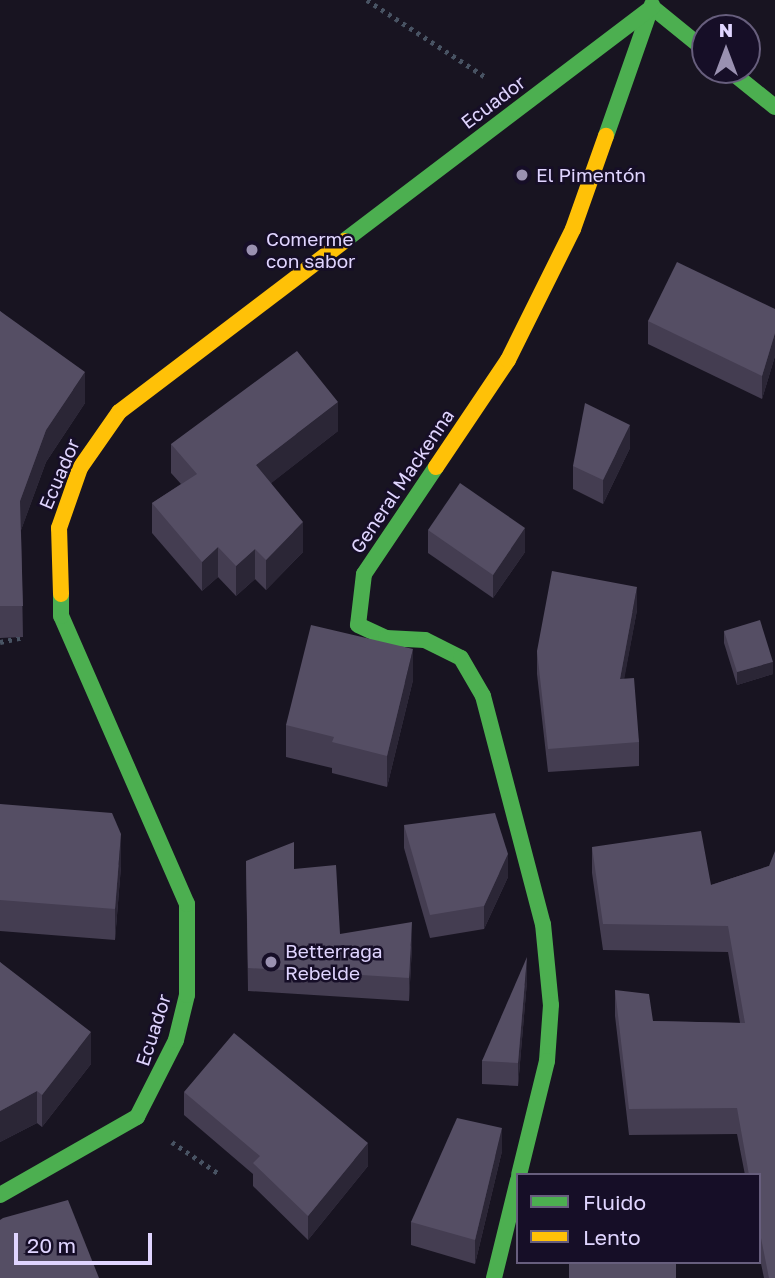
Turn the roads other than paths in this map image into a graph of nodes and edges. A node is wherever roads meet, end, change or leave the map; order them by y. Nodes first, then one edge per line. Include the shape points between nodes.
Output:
1 (653, 4) edge
2 (691, 38) edge
3 (746, 84) edge
4 (775, 107) edge
5 (519, 1173) edge
6 (516, 1188) edge
7 (0, 1195) edge
8 (494, 1278) edge

1 - 2 main road
1 - 5 main road, General Mackenna via 573,229 508,360 365,574 357,601 358,625 386,639 425,640 461,658 482,696 543,924 551,1005 547,1061
1 - 7 main road, Ecuador via 119,412 97,438 66,500 56,558 61,616 187,904 184,1006 167,1061 137,1117
3 - 4 main road
6 - 8 main road

